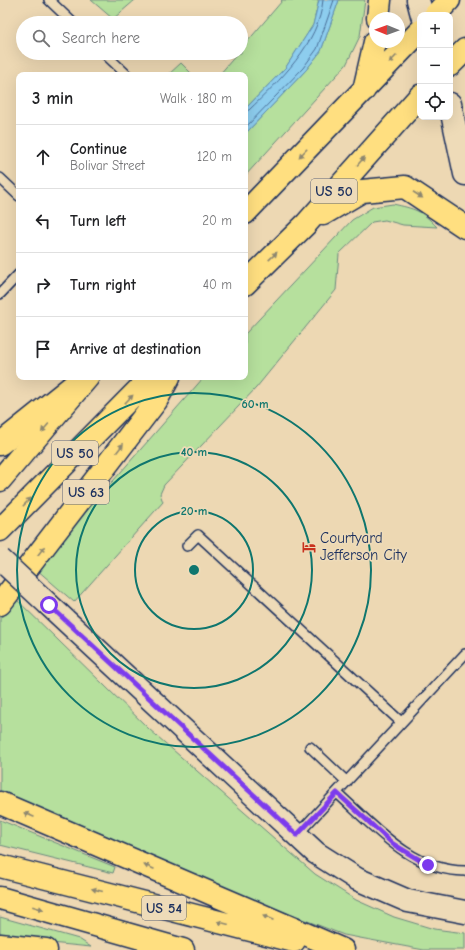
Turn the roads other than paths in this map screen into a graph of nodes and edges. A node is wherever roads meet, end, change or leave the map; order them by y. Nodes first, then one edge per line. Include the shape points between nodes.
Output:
1 (49, 0) edge
2 (380, 0) edge
3 (418, 0) edge
4 (449, 0) edge
5 (379, 12) edge
6 (421, 12) edge
7 (438, 12) edge
8 (66, 16) edge
9 (417, 34) edge
10 (374, 48) edge
11 (465, 50) edge
12 (112, 60) edge
13 (453, 62) edge
14 (125, 72) edge
15 (364, 90) junction
16 (417, 99) edge
17 (453, 118) edge
18 (465, 174) edge
19 (0, 178) edge
20 (16, 193) edge
21 (248, 210) edge
22 (306, 224) junction
23 (465, 227) edge
24 (16, 277) edge
25 (248, 281) edge
26 (0, 294) edge
27 (79, 380) edge
28 (85, 380) edge
29 (148, 380) edge
30 (167, 380) edge
31 (0, 444) edge
32 (0, 480) edge
33 (0, 530) edge
34 (187, 546) dead end
35 (0, 559) edge
36 (0, 604) edge
37 (465, 654) edge
38 (401, 722) junction
39 (310, 747) dead end
40 (347, 782) junction
41 (337, 793) junction
42 (0, 803) edge
43 (297, 835) junction
44 (0, 866) edge
45 (465, 871) edge
46 (0, 898) edge
47 (465, 912) edge
48 (0, 945) edge
49 (46, 950) edge
50 (183, 950) edge
51 (328, 950) edge
52 (342, 950) edge

1 - 8 lane
2 - 5 highway
3 - 6 street
4 - 7 highway
9 -> 15 highway
10 - 15 highway
11 - 13 highway
12 - 14 lane
15 -> 21 highway
22 -> 16 highway, US 50
17 - 18 street
19 - 20 lane
22 -> 23 highway via 362,191 405,187
25 -> 22 highway, US 50
24 - 26 lane
27 - 31 highway
28 -> 32 highway, US 50
33 -> 29 highway, US 50
36 -> 30 highway, US 63 via 156,401
34 - 38 lane via 198,535
35 - 43 street, bridge
37 - 38 lane
38 - 40 lane
39 - 40 lane
40 - 41 lane
41 - 43 lane
41 - 45 lane via 393,844 428,865
52 -> 42 highway
43 - 47 street via 316,853 356,880 408,901
51 -> 44 highway, US 54
46 -> 50 highway, US 54
48 - 49 highway

